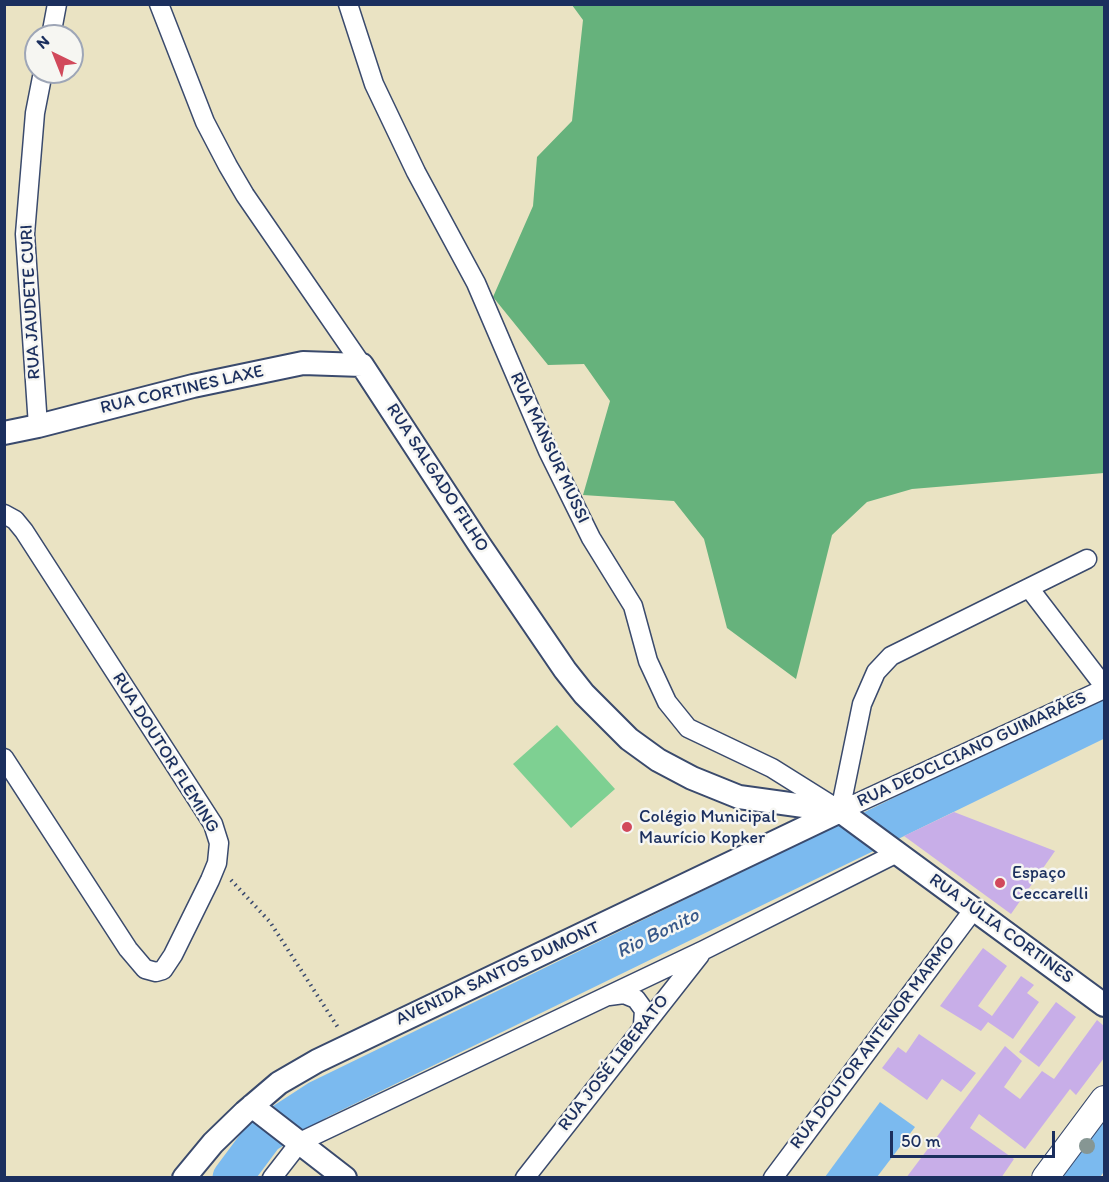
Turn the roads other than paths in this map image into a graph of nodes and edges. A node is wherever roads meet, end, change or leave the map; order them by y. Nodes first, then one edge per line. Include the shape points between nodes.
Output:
1 (57, 4) edge
2 (159, 4) edge
3 (348, 4) edge
4 (53, 24) edge
5 (41, 84) edge
6 (362, 365) junction
7 (38, 426) junction
8 (4, 433) edge
9 (4, 514) edge
10 (1087, 559) dead end
11 (1029, 588) junction
12 (1104, 688) edge
13 (4, 758) edge
14 (840, 811) junction
15 (897, 853) junction
16 (974, 909) junction
17 (704, 950) junction
18 (608, 996) junction
19 (1104, 1005) edge
20 (643, 1025) junction
21 (1104, 1099) edge
22 (252, 1106) junction
23 (300, 1142) junction
24 (184, 1178) edge
25 (272, 1178) edge
26 (345, 1178) edge
27 (525, 1178) edge
28 (773, 1178) edge
29 (1045, 1178) edge

1 - 4 street
2 - 6 street, RUA SALGADO FILHO via 205,122 228,166
3 - 14 street, RUA MANSUR MUSSI via 374,84 476,283 548,451 591,538 633,606 648,661 667,702 688,728 772,768
5 - 7 street, RUA JAUDETE CURI via 35,113 26,234
6 - 7 street, RUA CORTINES LAXE via 303,363 193,386
6 - 14 street, RUA SALGADO FILHO via 565,670 629,739 692,778 739,796
7 - 8 street, RUA CORTINES LAXE
9 - 13 street, RUA DOUTOR FLEMING via 24,531 213,824 219,843 217,863 163,970 145,969 128,949
10 - 11 street
11 - 12 street
11 - 14 street via 891,657 876,672 862,704
12 - 14 street, RUA DEOCLCIANO GUIMARÃES
14 - 15 street, RUA JÚLIA CORTINES
14 - 22 street, AVENIDA SANTOS DUMONT via 317,1061 279,1083
15 - 16 street, RUA JÚLIA CORTINES
15 - 17 street
16 - 19 street, RUA JÚLIA CORTINES
16 - 28 street, RUA DOUTOR ANTENOR MARMO
17 - 18 street
17 - 20 street, RUA JOSÉ LIBERATO
18 - 20 street via 624,994 636,999 644,1010
18 - 23 street
20 - 27 street, RUA JOSÉ LIBERATO
21 - 29 main road
22 - 23 street
22 - 24 street, AVENIDA SANTOS DUMONT
23 - 25 street
23 - 26 street

